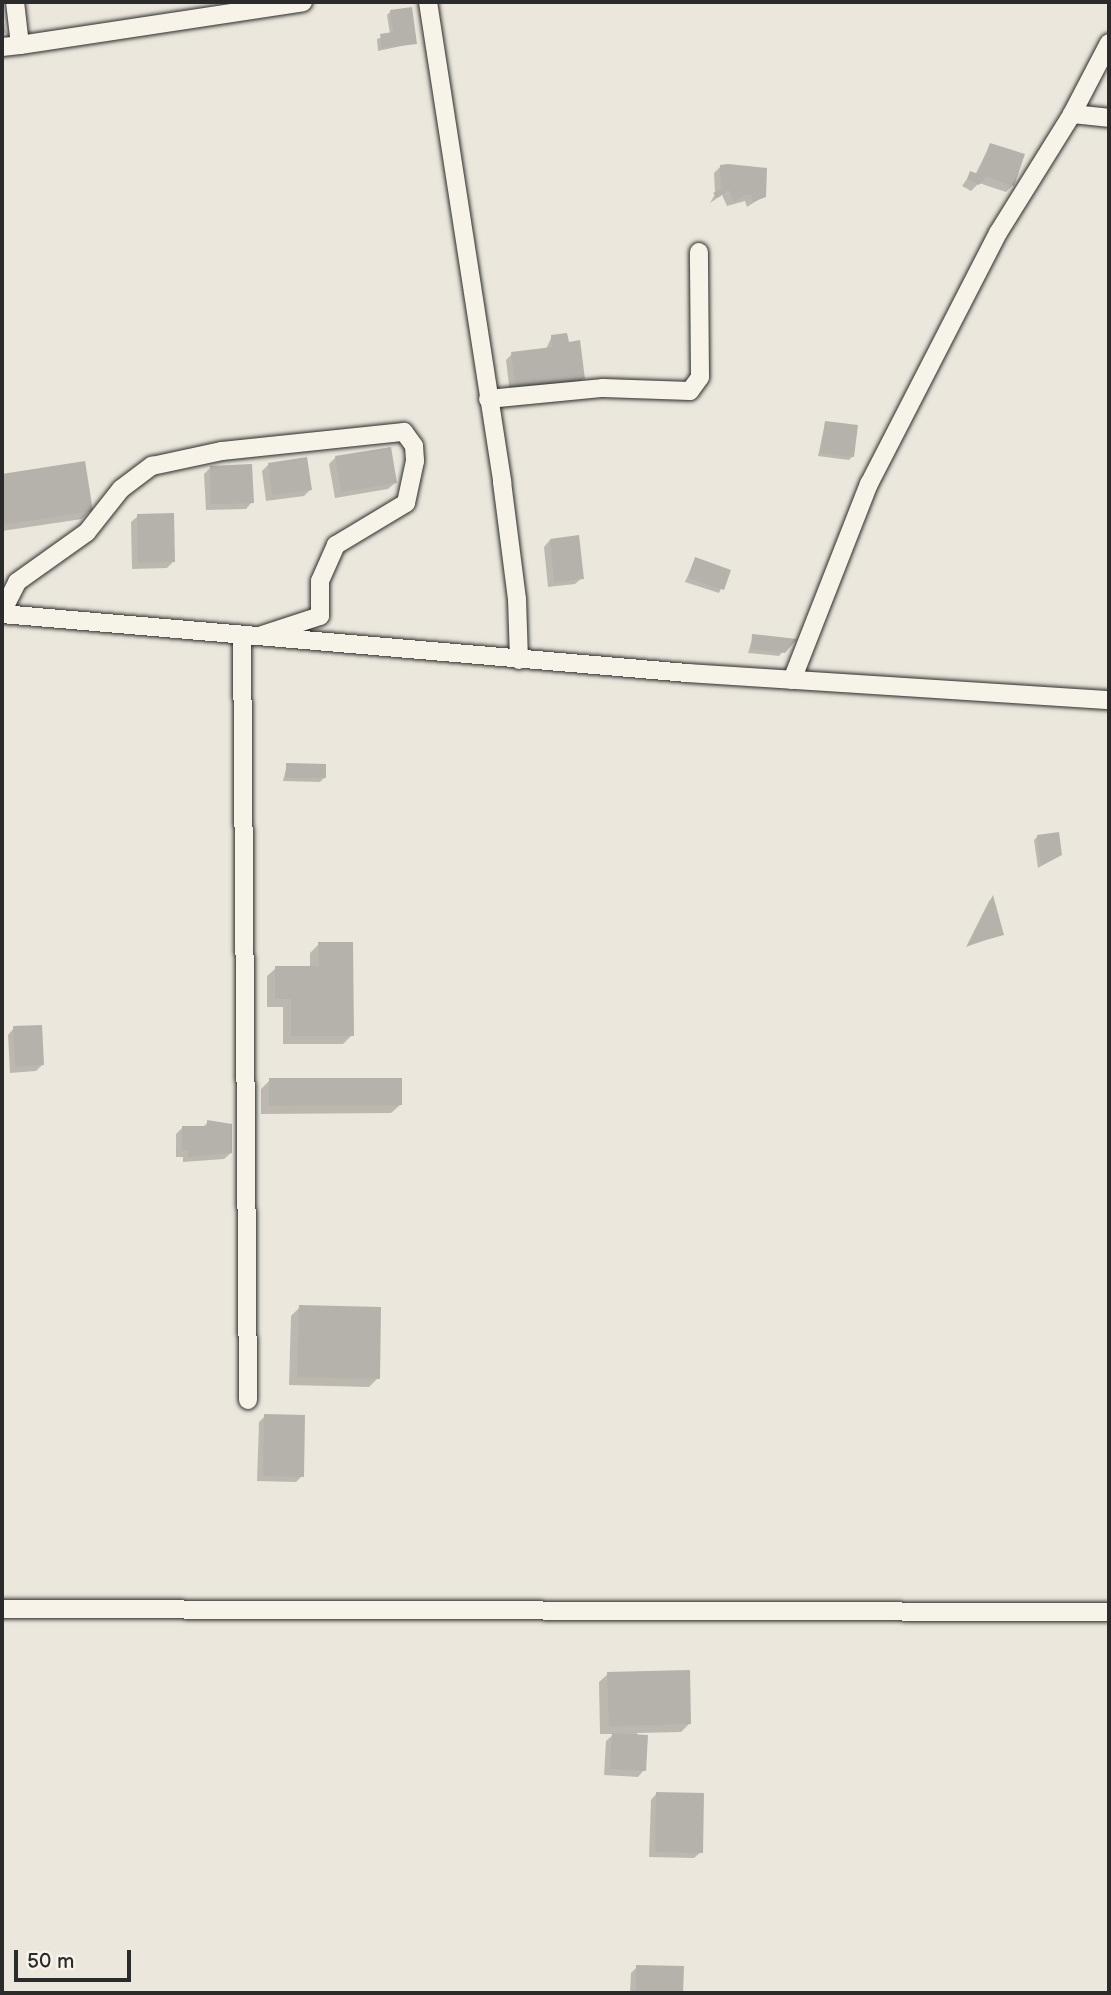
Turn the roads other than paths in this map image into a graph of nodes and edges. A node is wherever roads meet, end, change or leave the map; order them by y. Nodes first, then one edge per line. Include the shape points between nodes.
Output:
1 (15, 2) edge
2 (303, 2) edge
3 (428, 2) edge
4 (243, 5) edge
5 (1109, 43) edge
6 (11, 46) edge
7 (1072, 114) junction
8 (1109, 118) edge
9 (699, 253) dead end
10 (488, 399) junction
11 (2, 613) edge
12 (242, 635) junction
13 (261, 635) junction
14 (519, 660) junction
15 (792, 680) junction
16 (1109, 700) edge
17 (248, 1400) dead end
18 (2, 1609) edge
19 (1109, 1612) edge

1 - 6 street
2 - 4 street
3 - 10 street
4 - 6 street
5 - 7 street
7 - 8 street
7 - 15 street via 998,233 869,484
9 - 10 street via 700,377 690,391 603,388
10 - 14 street via 517,599
11 - 12 street
11 - 13 street via 17,582 87,532 121,489 152,466 222,451 404,432 414,446 415,461 406,503 336,545 320,581 320,616
12 - 13 street
12 - 17 street
13 - 14 street
14 - 15 street
15 - 16 street
18 - 19 street

